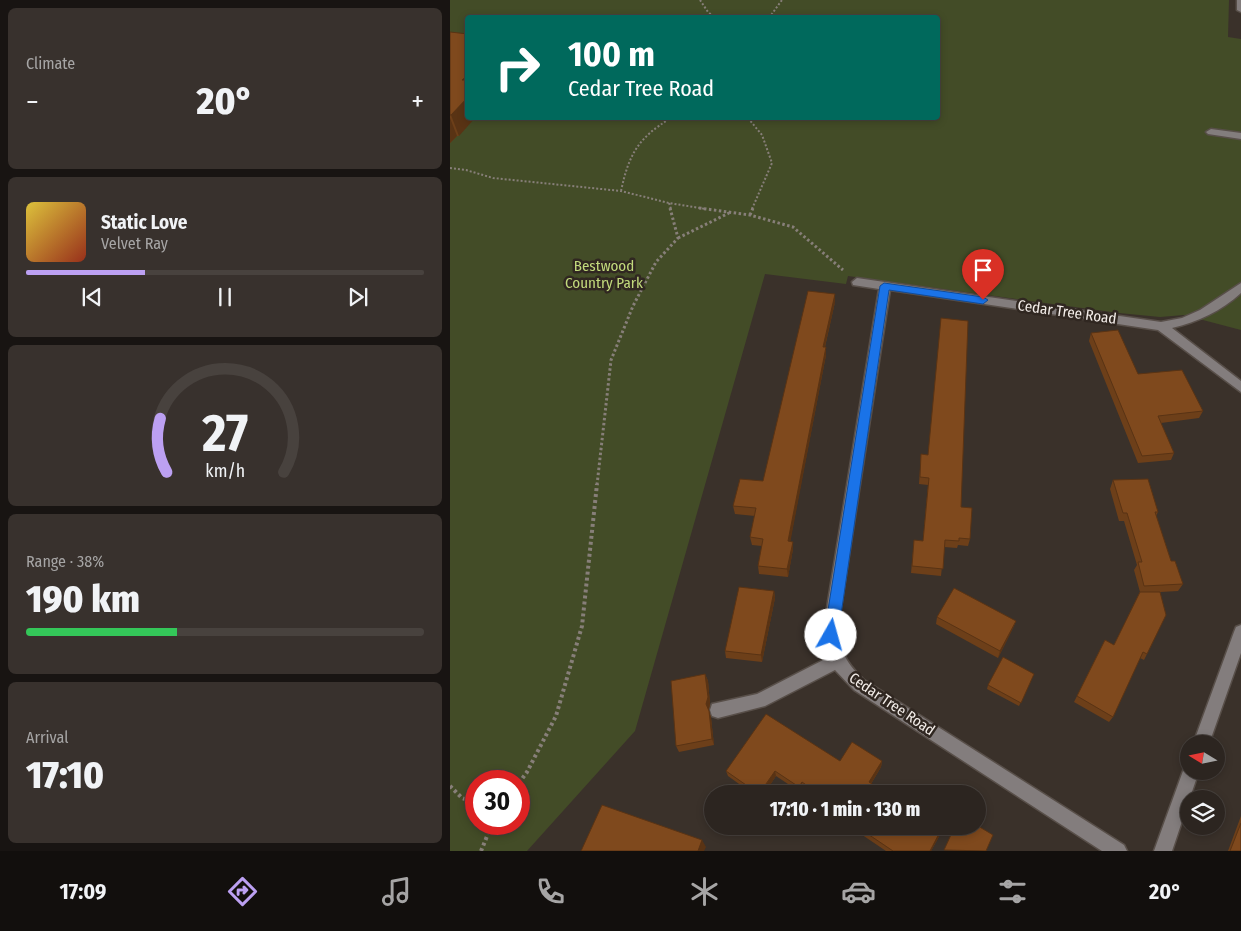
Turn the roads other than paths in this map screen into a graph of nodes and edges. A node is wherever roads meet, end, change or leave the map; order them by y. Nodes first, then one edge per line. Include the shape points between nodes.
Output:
1 (1241, 0) edge
2 (1241, 10) edge
3 (1211, 132) dead end
4 (1241, 136) edge
5 (857, 282) road end
6 (884, 286) junction
7 (1241, 287) edge
8 (1161, 326) junction
9 (1241, 388) edge
10 (1241, 632) edge
11 (837, 661) junction
12 (718, 710) dead end
13 (1204, 735) edge
14 (1188, 780) edge
15 (1118, 851) edge
16 (1163, 851) edge

1 - 2 street
3 - 4 street
5 - 6 street, Cedar Tree Road
6 - 8 street, Cedar Tree Road
6 - 11 street, Cedar Tree Road via 832,620 831,635
7 - 8 street, Cedar Tree Road via 1225,302 1193,319
8 - 9 street, Cedar Tree Road
10 - 13 street
11 - 12 street via 759,701
11 - 15 street, Cedar Tree Road via 859,685
14 - 16 street

